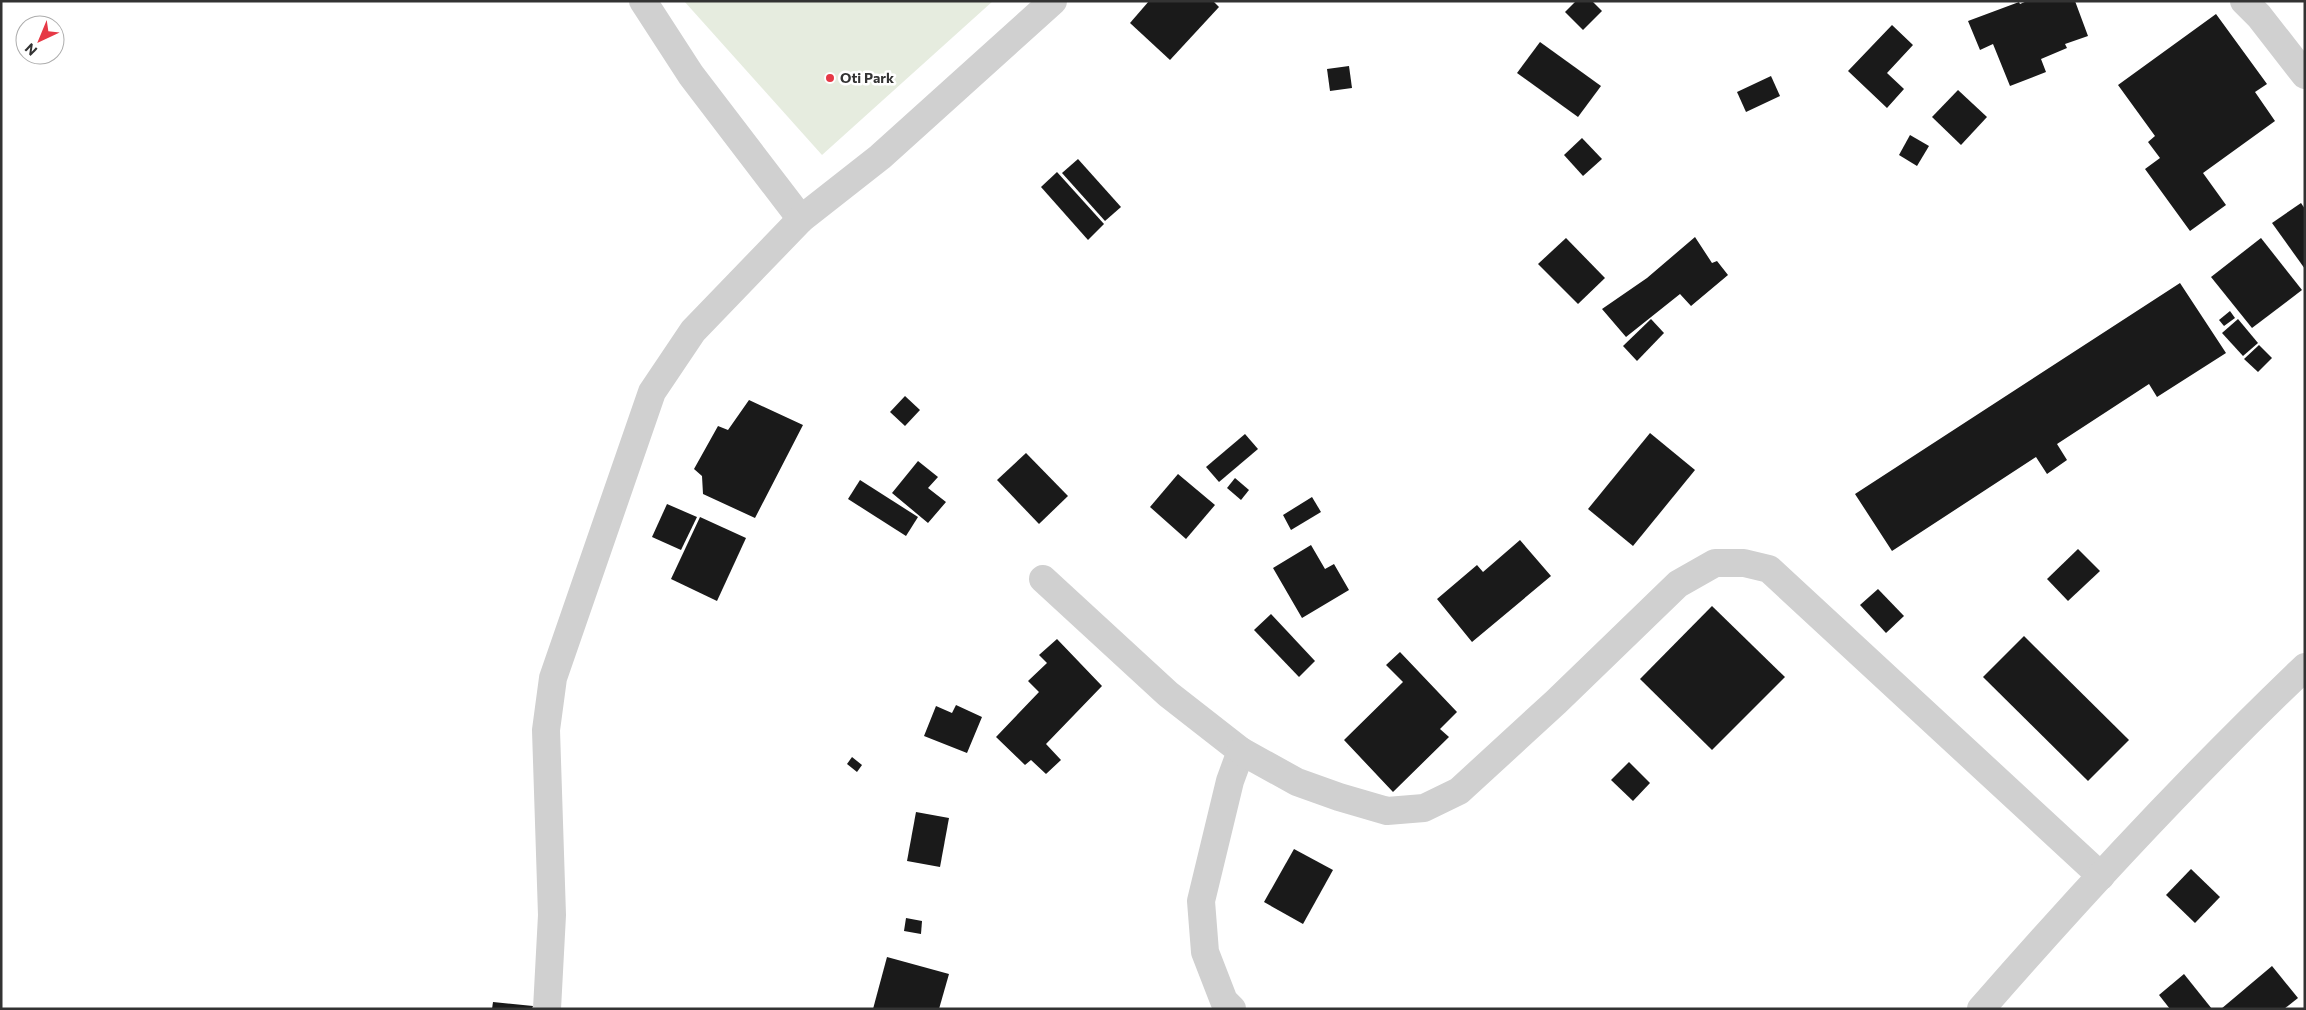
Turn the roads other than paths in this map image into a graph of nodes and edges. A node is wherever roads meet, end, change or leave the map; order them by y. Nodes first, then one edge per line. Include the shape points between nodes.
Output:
1 (643, 1) edge
2 (1053, 1) edge
3 (2244, 1) edge
4 (2305, 75) edge
5 (802, 219) junction
6 (1043, 579) dead end
7 (2305, 667) edge
8 (1241, 751) junction
9 (2101, 876) junction
10 (547, 1009) edge
11 (1232, 1009) edge
12 (1981, 1009) edge

1 - 5 street via 691,76
2 - 5 street via 880,157
3 - 4 street
5 - 10 street via 693,331 652,392 553,678 546,730 552,915
6 - 8 street via 1168,694
7 - 9 street via 2235,734
8 - 9 street via 1297,782 1339,797 1387,811 1424,808 1459,791 1678,584 1715,563 1744,563 1769,569
8 - 11 street via 1230,781 1201,902 1205,952 1224,1001
9 - 12 street

